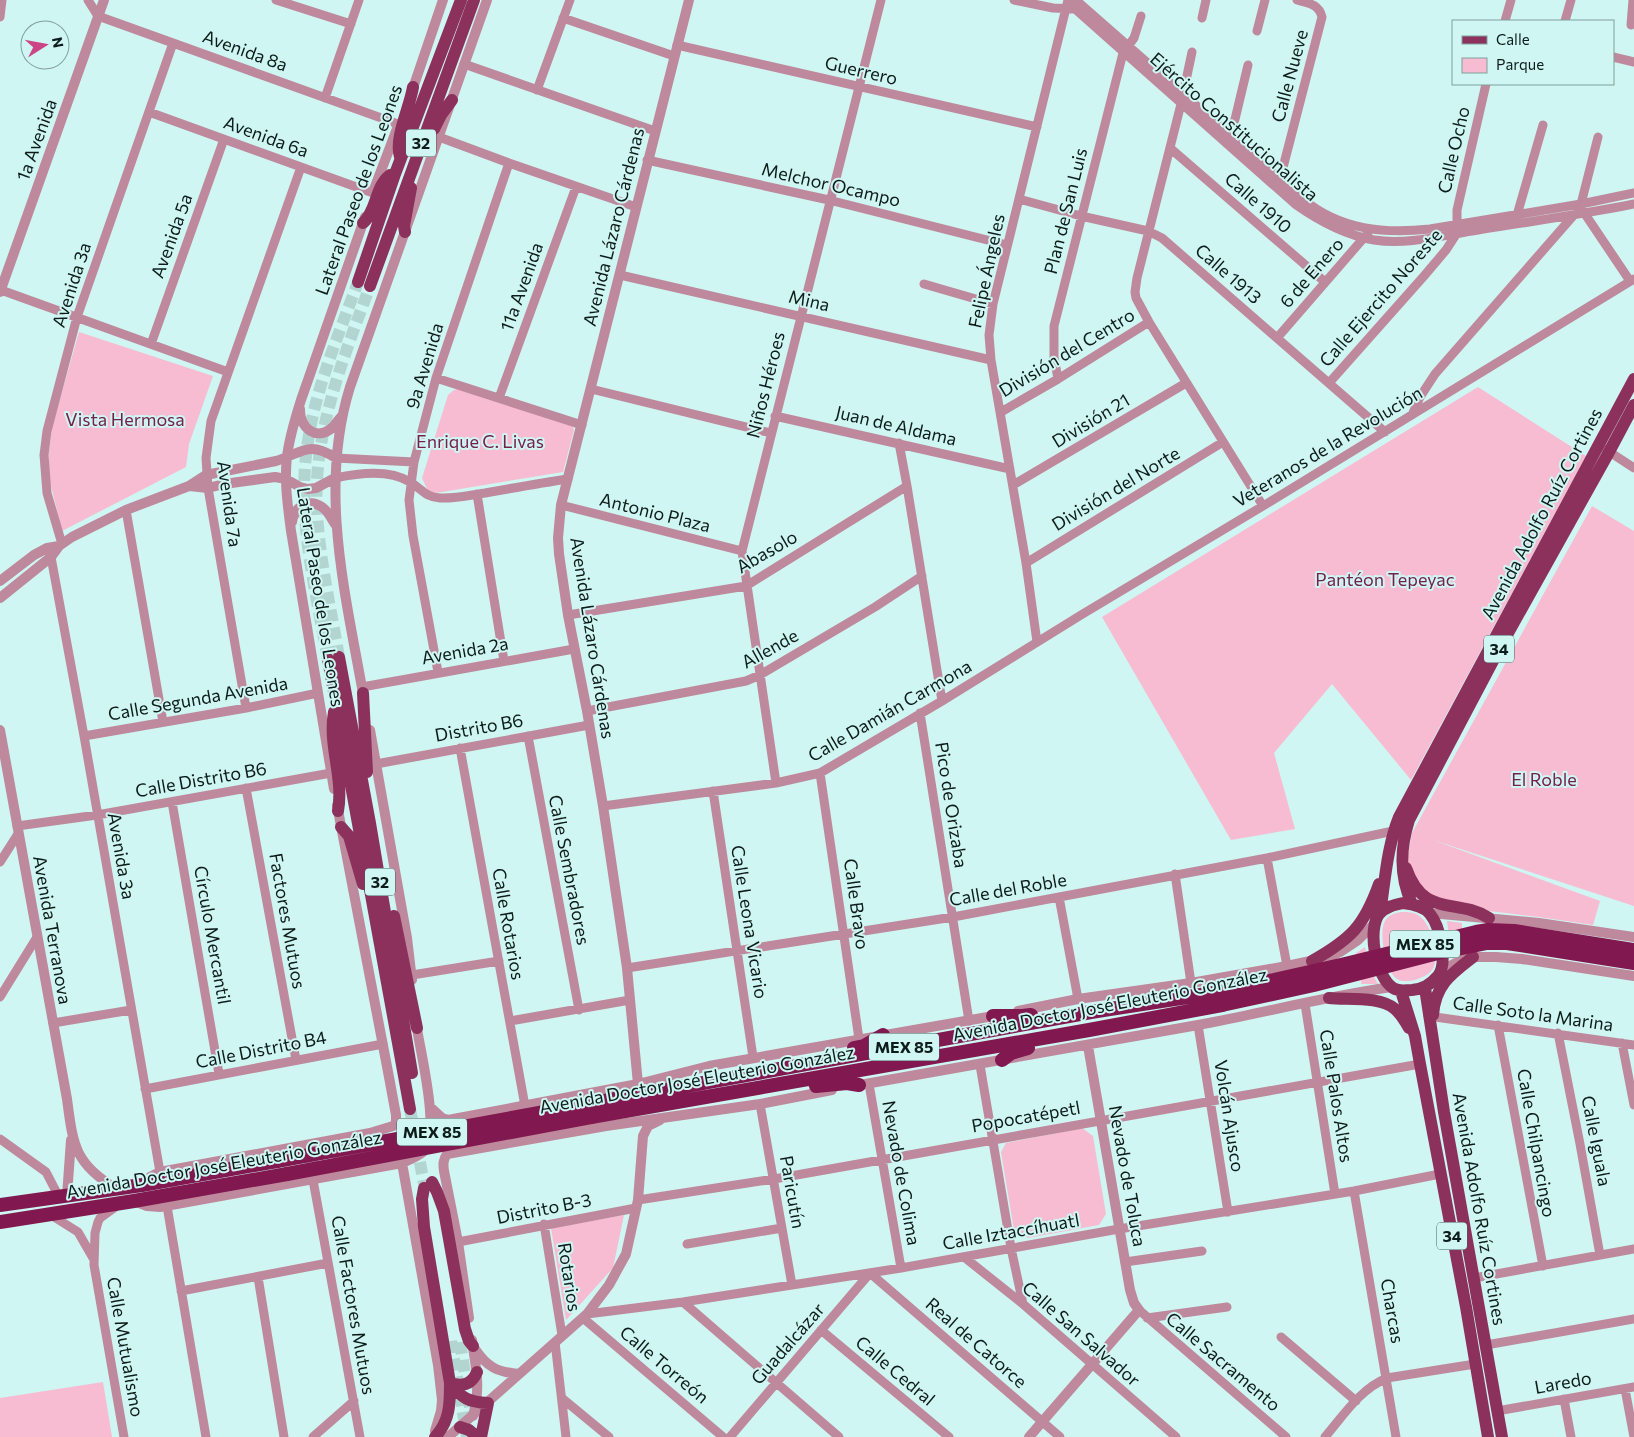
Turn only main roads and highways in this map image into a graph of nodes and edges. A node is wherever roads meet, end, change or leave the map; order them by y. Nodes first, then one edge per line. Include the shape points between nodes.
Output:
1 (461, 0) edge
2 (474, 0) edge
3 (413, 86) road end
4 (452, 100) road end
5 (421, 144) junction
6 (401, 159) junction
7 (410, 172) junction
8 (395, 174) junction
9 (363, 223) road end
10 (405, 232) road end
11 (1634, 379) edge
12 (1634, 405) edge
13 (1604, 449) junction
14 (362, 690) road end
15 (336, 702) junction
16 (338, 811) road end
17 (370, 822) junction
18 (341, 827) road end
19 (1401, 857) junction
20 (1387, 862) junction
21 (372, 899) junction
22 (1412, 904) junction
23 (1377, 918) junction
24 (1482, 918) road end
25 (1634, 950) edge
26 (1475, 957) road end
27 (1312, 961) road end
28 (1634, 963) edge
29 (1425, 988) junction
30 (1397, 989) junction
31 (1221, 998) junction
32 (1329, 998) road end
33 (1091, 1012) junction
34 (993, 1016) road end
35 (1431, 1016) junction
36 (417, 1028) road end
37 (1089, 1030) junction
38 (883, 1036) road end
39 (1415, 1036) junction
40 (1002, 1060) road end
41 (767, 1072) junction
42 (783, 1084) junction
43 (864, 1085) road end
44 (590, 1111) junction
45 (426, 1184) junction
46 (0, 1205) edge
47 (0, 1222) edge
48 (456, 1341) tunnel mouth
49 (473, 1346) tunnel mouth
50 (477, 1372) road end
51 (450, 1383) junction
52 (460, 1427) road end
53 (434, 1437) edge
54 (477, 1437) edge
55 (482, 1437) edge
56 (1488, 1437) edge
57 (1502, 1437) edge

1 - 6 main road, 32
2 - 5 main road, 32
3 - 6 main road via 398,139
4 - 5 main road via 429,138
5 - 7 main road, 32
6 - 8 main road, 32
7 - 8 main road, 32 via 364,284
7 - 10 main road
8 - 9 main road via 383,183
11 - 13 main road, Avenida Adolfo Ruíz Cortines / 34
12 - 13 main road, Avenida Adolfo Ruíz Cortines / 34
13 - 19 main road, Avenida Adolfo Ruíz Cortines / 34 via 1420,797 1409,820
13 - 20 main road, Avenida Adolfo Ruíz Cortines / 34 via 1410,796 1393,831
14 - 17 main road
15 - 16 main road via 332,733 340,790
15 - 17 main road, 32 via 333,658
15 - 21 main road, 32
17 - 21 main road, 32 via 420,1108
17 - 36 main road via 385,874
18 - 21 main road via 349,836 362,879
19 - 22 main road, Avenida Adolfo Ruíz Cortines / 34 via 1403,877
19 - 24 main road via 1413,884 1428,898 1439,904 1479,913
20 - 23 main road, Avenida Adolfo Ruíz Cortines / 34
20 - 27 main road via 1363,922 1344,940
22 - 23 main road via 1394,904
22 - 29 main road via 1430,913 1441,945 1442,970
23 - 30 main road, 34 via 1375,948 1380,971
25 - 31 highway, Avenida Doctor José Eleuterio González / MEX 85, bridge via 1514,931 1488,930
26 - 35 main road via 1443,983
28 - 31 highway, Avenida Doctor José Eleuterio González / MEX 85, bridge via 1507,943 1487,944 1438,953 1314,985
29 - 30 main road
29 - 35 main road
30 - 39 main road, Avenida Adolfo Ruíz Cortines / 34
31 - 33 highway, Avenida Doctor José Eleuterio González / MEX 85
31 - 37 highway, Avenida Doctor José Eleuterio González / MEX 85
32 - 39 main road via 1387,1004 1396,1009
33 - 34 highway via 1064,1009 1022,1016
33 - 41 highway, Avenida Doctor José Eleuterio González / MEX 85
35 - 57 main road, Avenida Adolfo Ruíz Cortines / 34 via 1432,1037
37 - 40 highway via 1080,1038 1017,1051
37 - 42 highway, Avenida Doctor José Eleuterio González / MEX 85
38 - 41 highway via 864,1046 788,1060
39 - 56 main road, Avenida Adolfo Ruíz Cortines / 34
41 - 44 highway, Avenida Doctor José Eleuterio González / MEX 85
42 - 43 highway via 801,1087 847,1082
42 - 44 highway, Avenida Doctor José Eleuterio González / MEX 85
44 - 46 highway, Avenida Doctor José Eleuterio González / MEX 85, bridge via 117,1189
44 - 47 highway, Avenida Doctor José Eleuterio González / MEX 85, bridge via 287,1174
45 - 48 main road
45 - 49 main road via 437,1192 444,1211 465,1329
45 - 51 main road via 422,1199 424,1227
50 - 51 main road via 469,1383
51 - 53 main road via 446,1420
51 - 55 main road via 464,1398 482,1402
52 - 54 main road

